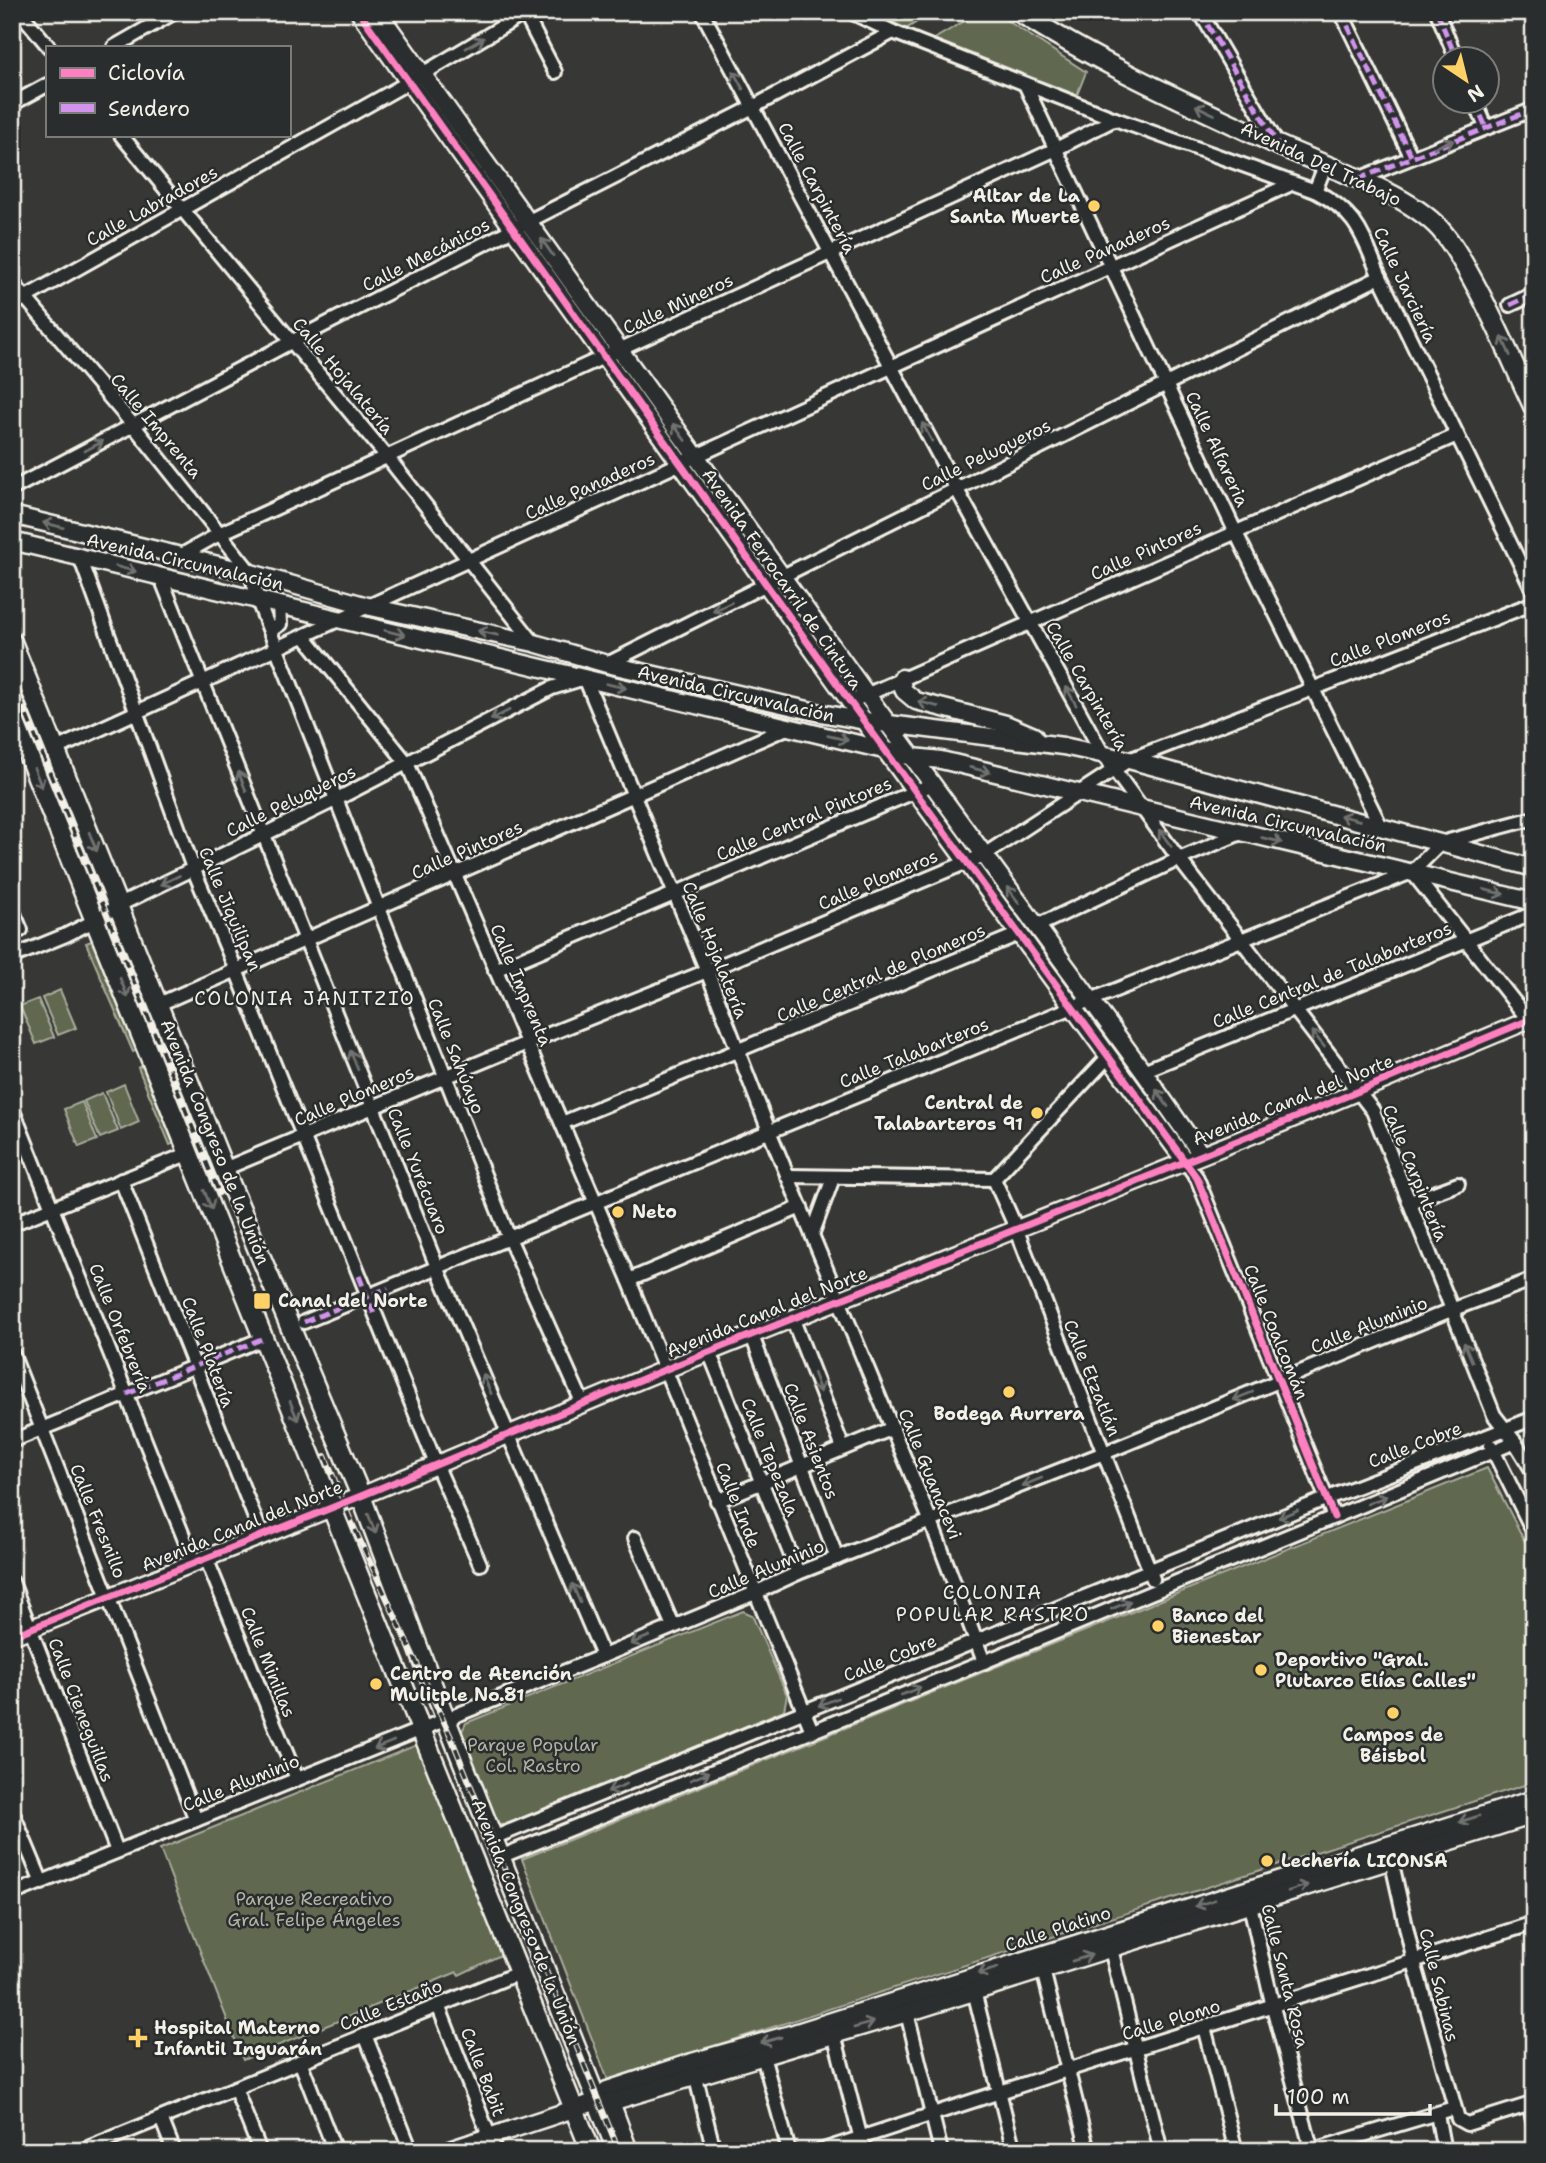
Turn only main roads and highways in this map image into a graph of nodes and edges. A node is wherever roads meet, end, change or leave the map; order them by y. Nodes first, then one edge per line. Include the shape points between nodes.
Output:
1 (359, 12) edge
2 (378, 12) edge
3 (1019, 12) edge
4 (416, 78) junction
5 (581, 310) junction
6 (612, 354) junction
7 (1534, 408) edge
8 (12, 515) edge
9 (741, 519) junction
10 (726, 528) junction
11 (12, 541) edge
12 (12, 642) edge
13 (902, 678) road end
14 (12, 715) edge
15 (865, 721) junction
16 (889, 724) junction
17 (957, 732) junction
18 (1063, 746) junction
19 (886, 750) junction
20 (913, 757) junction
21 (941, 760) junction
22 (1534, 868) edge
23 (1534, 902) edge
24 (1532, 1022) edge
25 (1201, 1154) junction
26 (1185, 1161) junction
27 (361, 1496) junction
28 (333, 1507) junction
29 (12, 1636) edge
30 (1534, 1799) edge
31 (1532, 1821) edge
32 (1248, 1897) junction
33 (694, 2069) junction
34 (604, 2102) junction
35 (575, 2110) junction
36 (493, 2144) edge
37 (587, 2146) edge
38 (446, 2151) edge
39 (617, 2151) edge
40 (623, 2151) edge
41 (629, 2151) edge

1 - 4 main road, Avenida Ferrocarril de Cintura
2 - 4 main road, Avenida Ferrocarril de Cintura
7 -> 3 main road, Avenida Del Trabajo via 1464,264 1441,230 1419,211 1095,57
4 - 5 main road, Avenida Ferrocarril de Cintura via 515,230
5 -> 4 main road, Avenida Ferrocarril de Cintura via 530,222
5 - 6 main road, Avenida Ferrocarril de Cintura
9 -> 6 main road, Avenida Ferrocarril de Cintura
6 - 10 main road, Avenida Ferrocarril de Cintura
15 -> 8 main road, Avenida Circunvalación via 607,664
9 - 10 main road
9 - 16 main road, Avenida Ferrocarril de Cintura
10 - 15 main road, Avenida Ferrocarril de Cintura
11 -> 19 main road, Avenida Circunvalación
12 -> 27 main road, Avenida Congreso de la Unión
18 -> 13 main road via 1006,724 916,701 904,691
14 -> 28 main road, Avenida Congreso de la Unión
15 - 16 main road, Avenida Circunvalación
15 - 19 main road, Avenida Ferrocarril de Cintura
16 - 17 main road, Avenida Circunvalación
16 - 20 main road, Avenida Ferrocarril de Cintura
17 - 18 main road, Avenida Circunvalación
17 - 21 main road via 939,751
22 -> 18 main road, Avenida Circunvalación via 1122,765
19 - 20 main road, Avenida Circunvalación
19 - 26 main road, Avenida Ferrocarril de Cintura
20 - 21 main road, Avenida Circunvalación
25 -> 20 main road, Avenida Ferrocarril de Cintura
21 -> 23 main road, Avenida Circunvalación
24 - 25 main road, Avenida Canal del Norte
25 - 26 main road, Avenida Canal del Norte
26 - 27 main road, Avenida Canal del Norte
27 - 28 main road, Avenida Canal del Norte
27 -> 34 main road, Avenida Congreso de la Unión via 500,1857
28 - 29 main road, Avenida Canal del Norte
28 - 35 main road, Avenida Congreso de la Unión
30 -> 32 main road, Calle Platino
32 -> 31 main road, Calle Platino
32 -> 33 main road, Calle Platino via 806,2029
33 -> 32 main road, Calle Platino via 763,2056 907,2013 1111,1949
33 - 34 main road, Calle Platino via 607,2090
34 - 35 main road, Calle Platino
34 - 39 main road, Avenida Congreso de la Unión
34 - 40 main road
34 - 41 main road
35 - 36 main road, Calle Platino
35 - 37 main road, Avenida Congreso de la Unión
36 - 38 main road, Calle Platino

